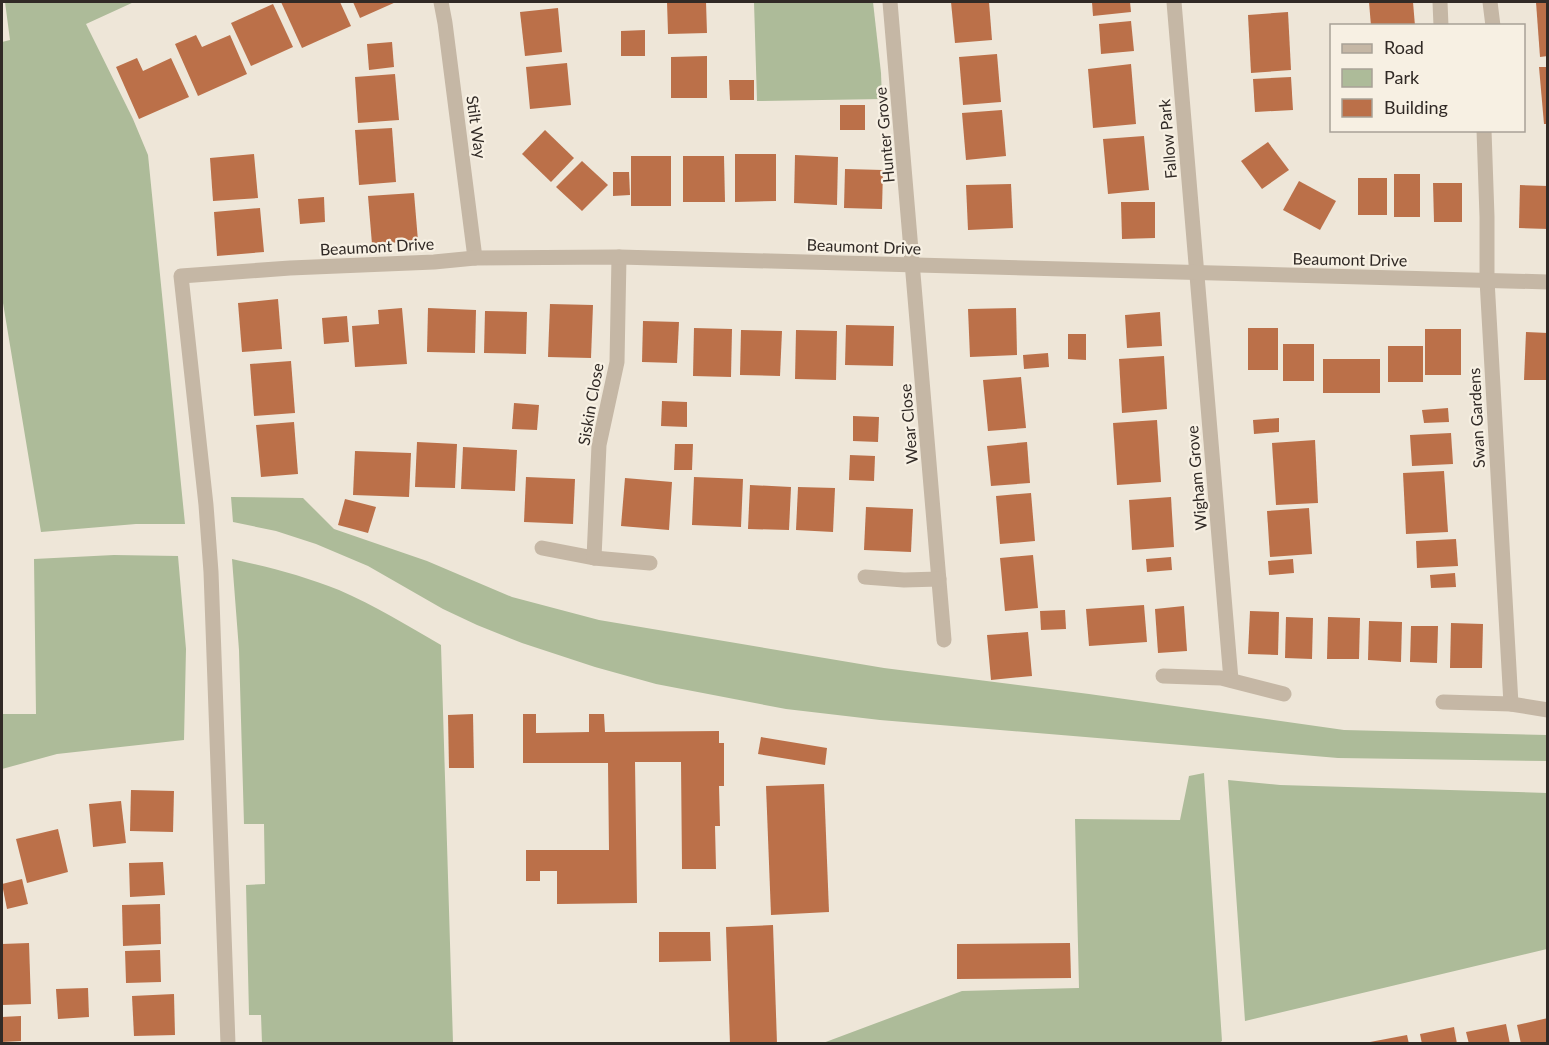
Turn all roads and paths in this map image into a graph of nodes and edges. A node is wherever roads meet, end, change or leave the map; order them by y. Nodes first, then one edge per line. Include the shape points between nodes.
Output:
1 (441, 2) edge
2 (890, 2) edge
3 (1174, 2) edge
4 (1440, 2) edge
5 (1490, 2) edge
6 (1441, 24) edge
7 (1493, 24) edge
8 (1484, 132) edge
9 (618, 257) junction
10 (475, 258) junction
11 (913, 265) junction
12 (1196, 273) junction
13 (1487, 280) junction
14 (1548, 282) edge
15 (542, 548) dead end
16 (594, 558) junction
17 (650, 563) dead end
18 (865, 577) dead end
19 (939, 579) junction
20 (944, 640) dead end
21 (1163, 676) dead end
22 (1231, 680) junction
23 (1284, 694) dead end
24 (1443, 702) dead end
25 (1511, 704) junction
26 (1548, 710) edge
27 (228, 1044) edge

1 - 10 street, Stilt Way
2 - 11 street, Hunter Grove
3 - 12 street, Fallow Park
4 - 6 street
5 - 7 street
8 - 13 street, Swan Gardens
9 - 10 street, Beaumont Drive
9 - 11 street, Beaumont Drive
9 - 16 street, Siskin Close via 617,362 599,445
10 - 27 street, Beaumont Drive via 181,276 211,572
11 - 12 street, Beaumont Drive
11 - 19 street, Wear Close
12 - 13 street, Beaumont Drive
12 - 22 street, Wigham Grove
13 - 14 street, Beaumont Drive
13 - 25 street, Swan Gardens
15 - 16 street
16 - 17 street
18 - 19 street
19 - 20 street, Wear Close
21 - 22 street
22 - 23 street
24 - 25 street
25 - 26 street

